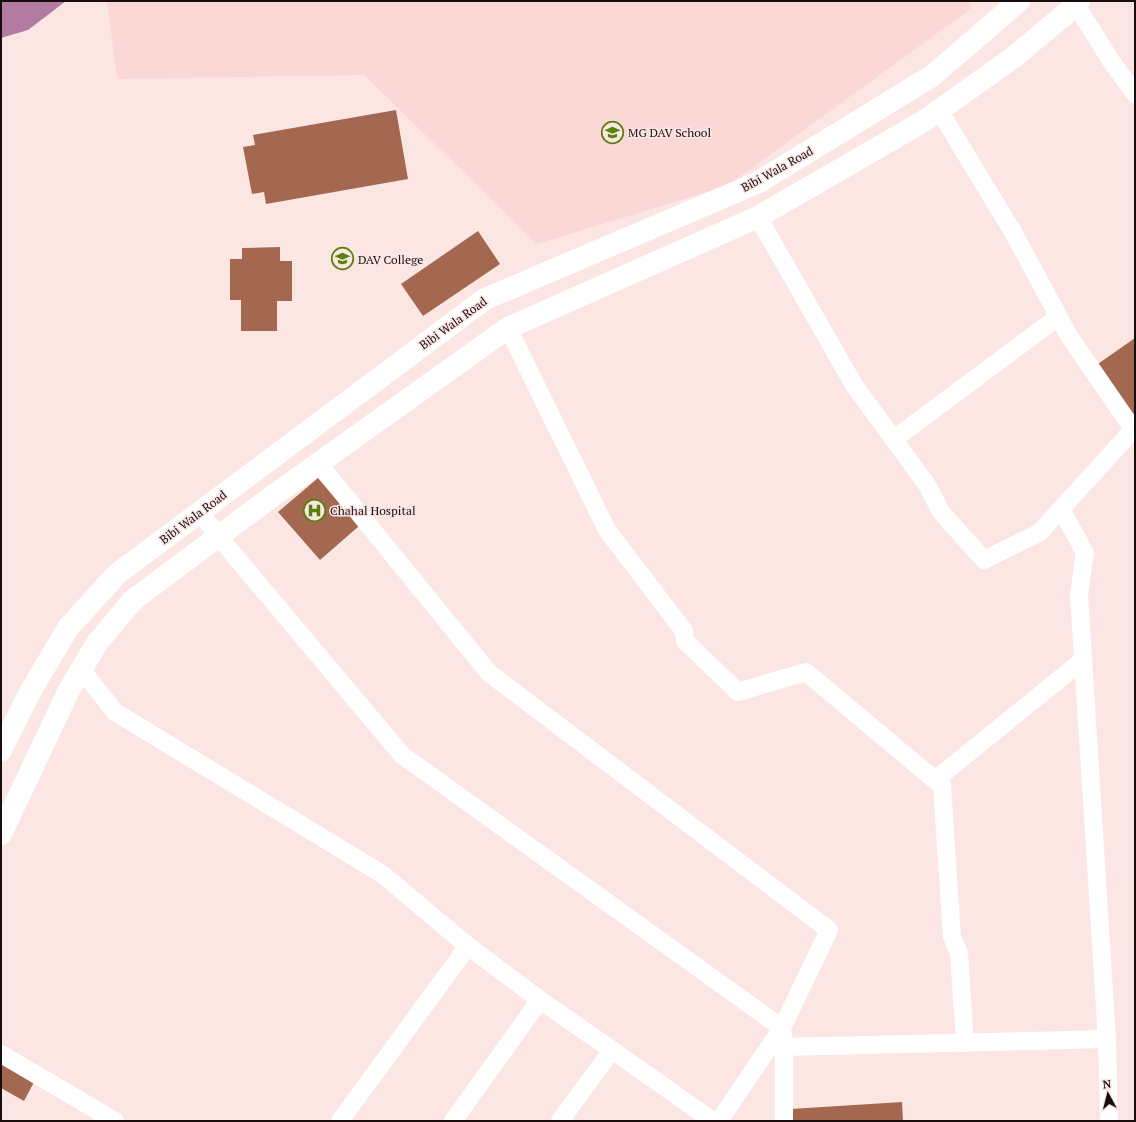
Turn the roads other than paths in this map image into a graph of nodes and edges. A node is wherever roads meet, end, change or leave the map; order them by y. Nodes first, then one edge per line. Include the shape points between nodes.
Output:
1 (1019, 1) edge
2 (1076, 2) edge
3 (1135, 94) edge
4 (939, 110) junction
5 (758, 217) junction
6 (1058, 317) junction
7 (508, 328) junction
8 (1134, 431) edge
9 (894, 439) junction
10 (318, 463) junction
11 (1061, 509) junction
12 (200, 512) junction
13 (218, 536) junction
14 (1083, 660) junction
15 (81, 669) junction
16 (1, 750) edge
17 (935, 780) junction
18 (1, 834) edge
19 (468, 946) junction
20 (540, 1000) junction
21 (782, 1028) junction
22 (1107, 1039) junction
23 (965, 1042) junction
24 (784, 1047) junction
25 (612, 1050) junction
26 (1, 1054) edge
27 (115, 1121) edge
28 (340, 1121) edge
29 (453, 1121) edge
30 (560, 1121) edge
31 (713, 1121) edge
32 (719, 1121) edge
33 (784, 1121) edge
34 (1110, 1121) edge

1 - 12 highway, Bibi Wala Road via 932,76 757,183 485,299
2 - 3 street via 1111,61
2 - 4 highway via 1014,57
4 - 5 highway
4 - 6 street via 1013,232
5 - 7 highway
5 - 9 street via 854,385
6 - 8 street
6 - 9 street
7 - 10 highway
7 - 17 street via 607,530 684,631 685,640 738,692 806,672
8 - 11 street
9 - 11 street via 927,484 941,512 984,560 1039,533
10 - 13 highway
10 - 21 street via 489,673 829,930
11 - 14 street via 1085,553 1079,595
12 - 13 street
12 - 16 highway, Bibi Wala Road via 117,574 68,628 30,692
13 - 15 highway via 133,600 97,643
13 - 21 street via 402,755
14 - 17 street
14 - 22 street
15 - 18 highway
15 - 19 street via 114,712 382,874
17 - 23 street via 942,786 952,937 959,953
19 - 20 street
19 - 28 street
20 - 25 street
20 - 29 street
21 - 24 street
21 - 32 street
22 - 23 street
22 - 34 street
23 - 24 street
24 - 33 street
25 - 30 street
25 - 31 street
26 - 27 street

